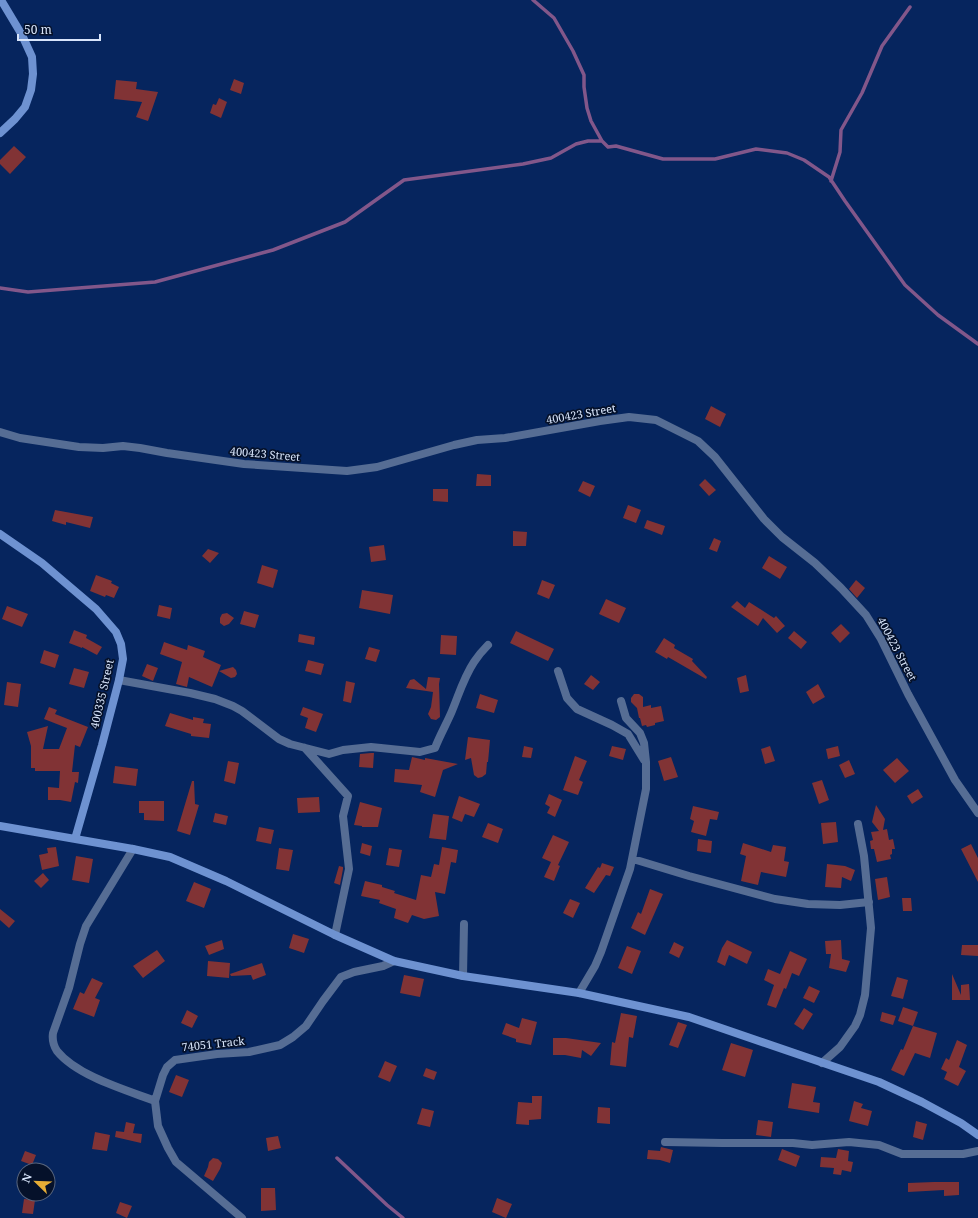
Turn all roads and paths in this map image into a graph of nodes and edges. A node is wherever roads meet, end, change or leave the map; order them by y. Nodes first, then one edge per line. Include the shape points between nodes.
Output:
1 (1, 0) edge
2 (0, 133) edge
3 (0, 432) edge
4 (0, 534) edge
5 (488, 645) dead end
6 (558, 671) dead end
7 (119, 680) junction
8 (621, 702) dead end
9 (305, 748) junction
10 (646, 762) junction
11 (978, 813) edge
12 (858, 824) dead end
13 (0, 826) edge
14 (75, 839) junction
15 (133, 849) junction
16 (633, 859) junction
17 (869, 902) junction
18 (464, 924) dead end
19 (335, 935) junction
20 (394, 961) junction
21 (462, 976) junction
22 (579, 993) junction
23 (822, 1063) junction
24 (155, 1101) junction
25 (978, 1135) edge
26 (665, 1142) dead end
27 (978, 1151) edge
28 (242, 1218) edge

1 - 2 street via 32,57 33,74 25,107
3 - 11 street, 400423 Street via 26,439 79,447 123,446 244,464 347,471 377,467 477,440 506,438 600,420 629,417 656,420 698,441 710,452 782,537 815,563 866,615 955,780
4 - 7 street, 400335 Street via 74,589 116,632 121,644 122,659
5 - 9 street via 474,661 465,678 435,748 420,752 371,746 329,754
6 - 10 street via 567,698 577,709 628,734
7 - 9 street via 221,701 242,711 279,739
7 - 14 street, 400335 Street
8 - 10 street via 626,718 640,733
9 - 19 street via 348,796 343,816 349,869
10 - 16 street via 646,789
12 - 17 street
13 - 14 street
14 - 15 street
15 - 19 street via 170,857 226,881
15 - 24 street via 86,926 52,1041 56,1050 68,1062 95,1077
16 - 17 street via 776,899 834,905
16 - 22 street via 601,952
17 - 23 street via 869,957 860,1015 848,1037
18 - 21 street
19 - 20 street
20 - 21 street
20 - 24 street, 74051 Track via 341,977 306,1026 280,1045 249,1052 175,1060 163,1075
21 - 22 street
22 - 23 street via 689,1018
23 - 25 street via 879,1082 922,1102
24 - 28 street, 74051 Track via 158,1126 176,1162
26 - 27 street via 812,1145 849,1142 879,1145 902,1154 963,1154

